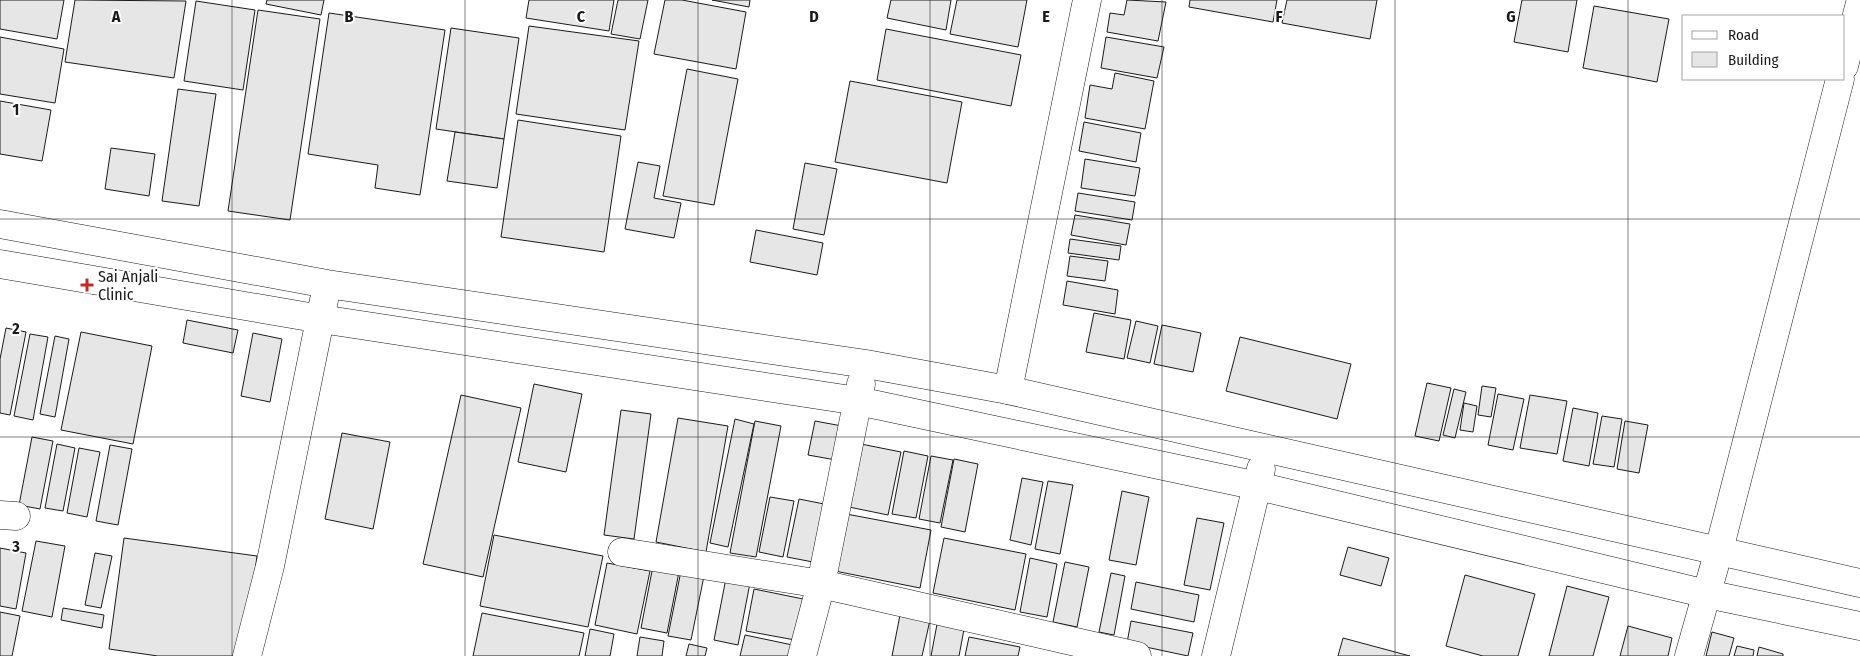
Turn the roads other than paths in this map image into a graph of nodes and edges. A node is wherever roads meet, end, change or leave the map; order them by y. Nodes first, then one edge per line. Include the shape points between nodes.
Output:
1 (1087, 0) edge
2 (1860, 3) edge
3 (1845, 62) edge
4 (1840, 80) edge
5 (0, 224) edge
6 (0, 264) edge
7 (327, 284) junction
8 (321, 319) junction
9 (866, 364) junction
10 (1008, 390) junction
11 (858, 401) junction
12 (1266, 448) junction
13 (1258, 486) junction
14 (1719, 550) junction
15 (622, 552) dead end
16 (1860, 583) edge
17 (821, 584) junction
18 (1707, 594) junction
19 (1860, 626) edge
20 (247, 656) edge
21 (802, 656) edge
22 (1137, 656) edge
23 (1216, 656) edge
24 (1689, 656) edge

1 - 10 street
2 - 3 street
4 - 14 street
5 - 7 street
6 - 8 street
7 - 8 street
7 - 9 street
8 - 11 street
8 - 20 street via 270,566
9 - 10 street
9 - 11 street
10 - 12 street
11 - 13 street
11 - 17 street
12 - 13 street
12 - 14 street
13 - 18 street
13 - 23 street
14 - 16 street
14 - 18 street
15 - 17 street
17 - 21 street
17 - 22 street
18 - 19 street
18 - 24 street

